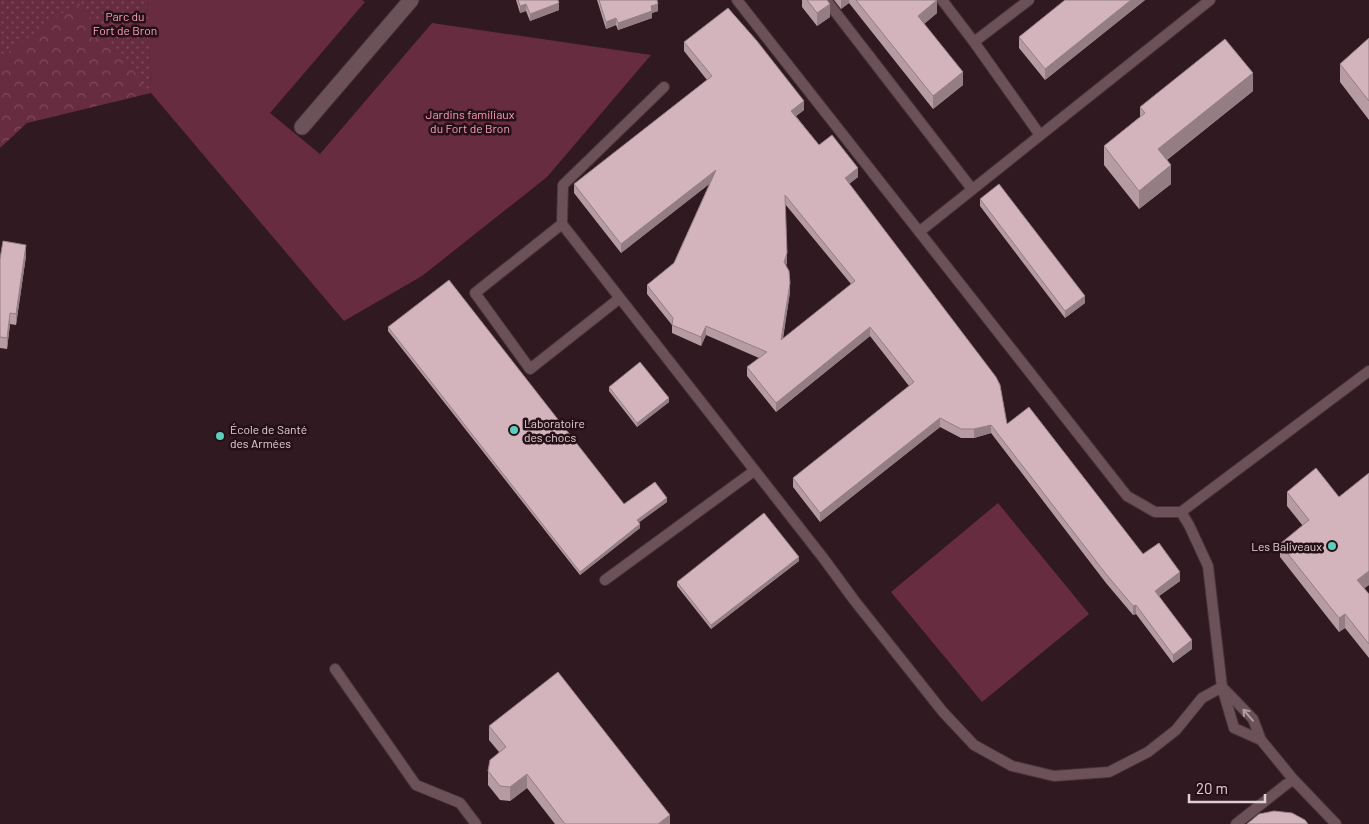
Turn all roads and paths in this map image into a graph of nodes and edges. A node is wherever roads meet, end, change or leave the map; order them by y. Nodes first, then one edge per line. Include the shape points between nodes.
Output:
1 (411, 0) edge
2 (737, 0) edge
3 (826, 0) edge
4 (942, 0) edge
5 (1029, 0) edge
6 (1210, 0) edge
7 (974, 42) junction
8 (664, 87) dead end
9 (302, 127) dead end
10 (1040, 135) junction
11 (972, 189) junction
12 (562, 224) junction
13 (919, 232) junction
14 (620, 298) junction
15 (1369, 371) edge
16 (754, 471) junction
17 (1182, 512) junction
18 (605, 580) dead end
19 (335, 669) dead end
20 (1222, 686) junction
21 (1261, 740) junction
22 (1293, 779) junction
23 (476, 824) edge
24 (1236, 824) edge
25 (1336, 824) edge

1 - 9 street
2 - 13 lane
3 - 11 lane
4 - 7 lane
5 - 7 lane
6 - 10 lane
7 - 10 lane
8 - 12 lane via 563,185
10 - 11 lane
11 - 13 lane
12 - 14 lane
12 - 14 lane via 475,293 530,369
13 - 17 lane via 1127,496 1155,512
14 - 16 lane
15 - 17 lane
16 - 18 lane
16 - 20 lane via 943,712 974,745 1012,766 1054,776 1109,772 1148,752 1176,730 1202,698
17 - 20 lane via 1208,566
19 - 23 lane via 416,785 460,802
21 -> 20 lane via 1253,719
20 - 21 lane via 1234,728
21 - 22 lane
22 - 24 lane
22 - 25 lane

